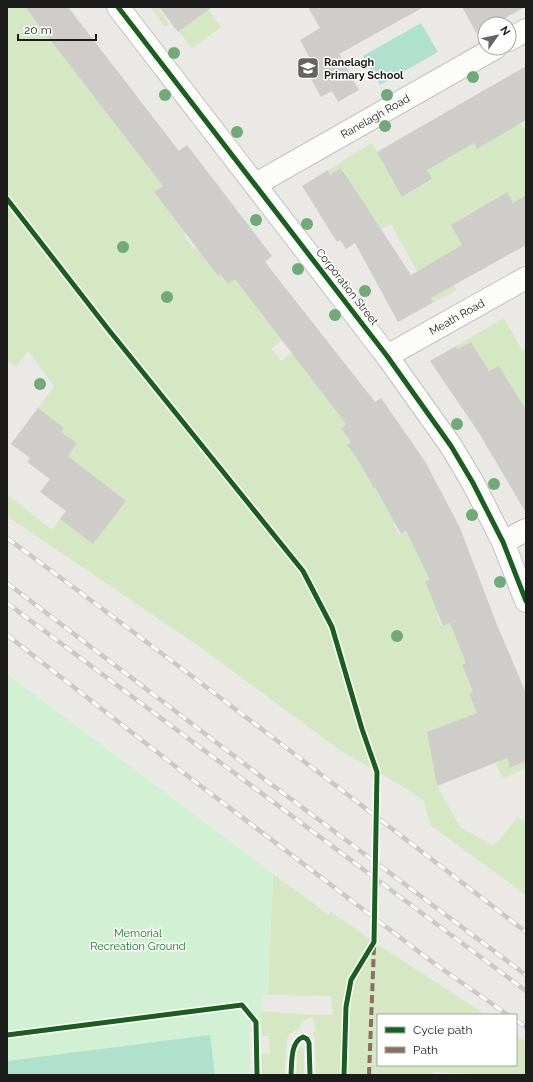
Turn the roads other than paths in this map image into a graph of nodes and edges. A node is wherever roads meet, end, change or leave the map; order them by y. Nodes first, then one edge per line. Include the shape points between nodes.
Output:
1 (118, 7) edge
2 (526, 30) edge
3 (517, 35) edge
4 (481, 56) edge
5 (256, 184) junction
6 (526, 278) edge
7 (387, 356) junction
8 (526, 530) edge
9 (503, 542) junction
10 (526, 601) edge

1 - 5 street, Corporation Street
2 - 3 street
4 - 5 street, Ranelagh Road
5 - 7 street, Corporation Street
6 - 7 street, Meath Road
7 - 9 street, Corporation Street via 451,446
8 - 9 street
9 - 10 street, Corporation Street

